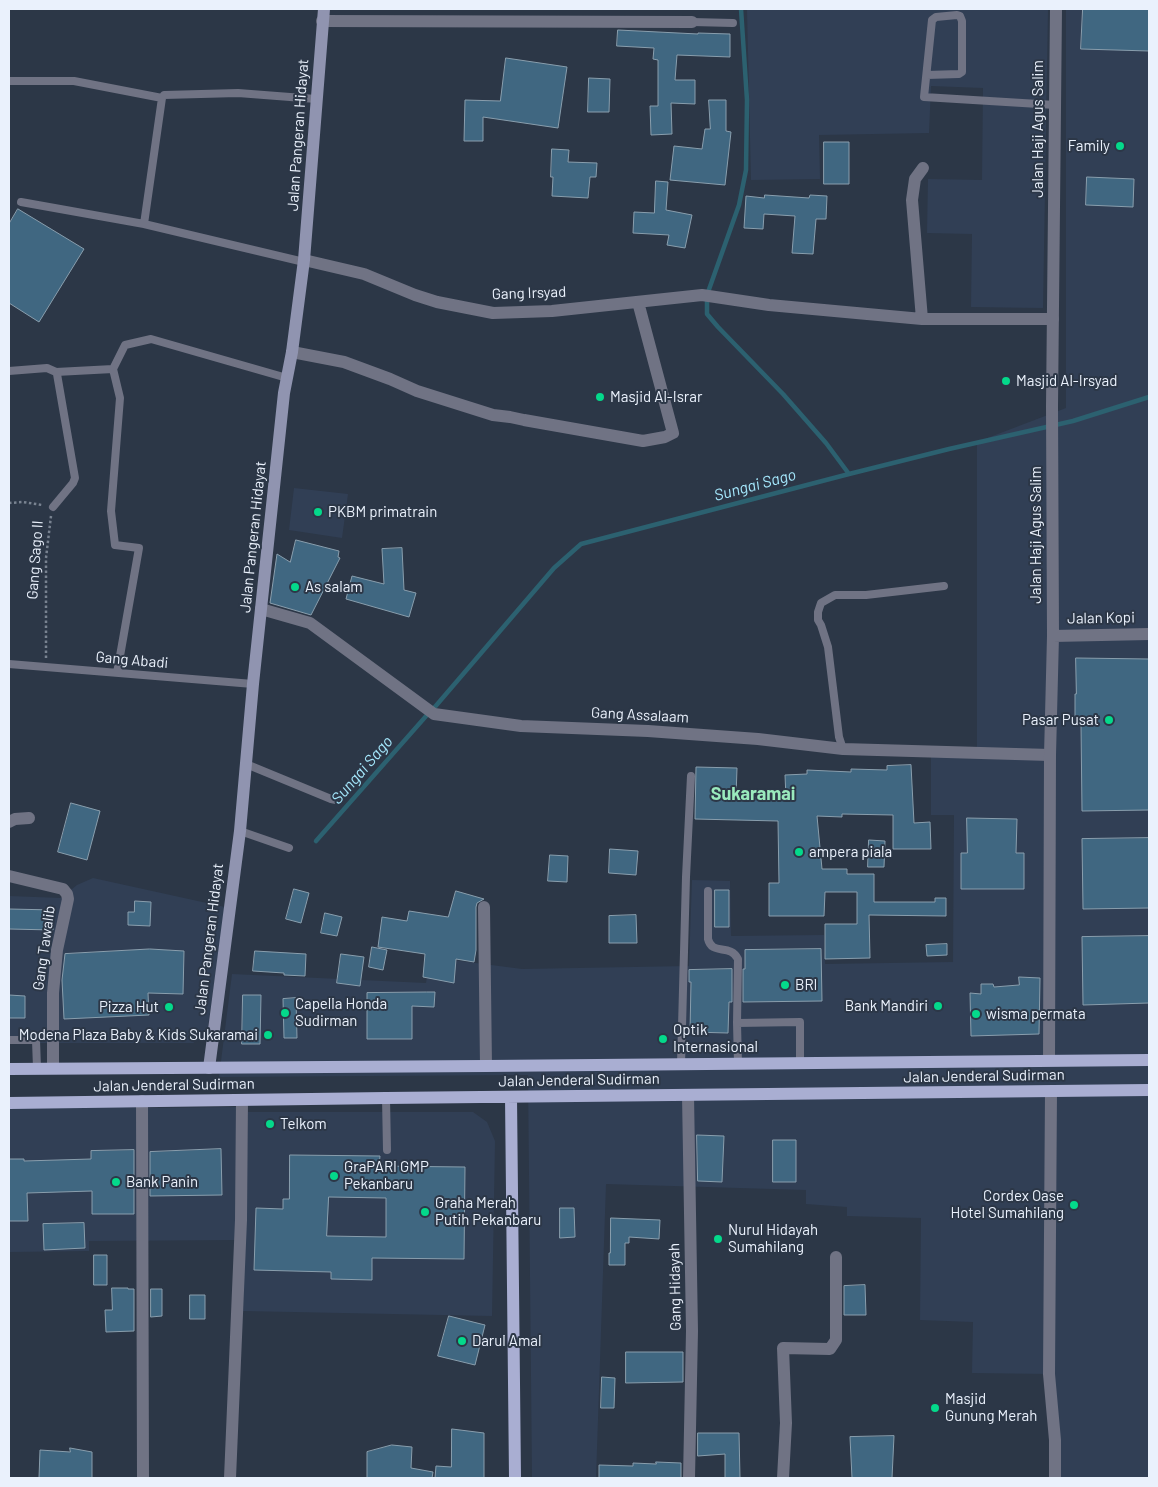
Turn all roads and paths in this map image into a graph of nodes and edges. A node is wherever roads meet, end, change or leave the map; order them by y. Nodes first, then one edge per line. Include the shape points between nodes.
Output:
1 (1056, 9) edge
2 (323, 15) edge
3 (434, 15) edge
4 (692, 22) joint
5 (733, 23) dead end
6 (927, 75) junction
7 (9, 81) edge
8 (162, 98) junction
9 (316, 99) junction
10 (1055, 104) junction
11 (923, 168) dead end
12 (21, 202) dead end
13 (144, 224) junction
14 (304, 261) junction
15 (638, 302) junction
16 (922, 318) junction
17 (1053, 319) junction
18 (292, 352) junction
19 (113, 370) junction
20 (9, 371) edge
21 (57, 373) junction
22 (287, 378) junction
23 (9, 503) edge
24 (53, 506) junction
25 (944, 586) dead end
26 (261, 609) junction
27 (1149, 634) edge
28 (1053, 636) junction
29 (9, 664) edge
30 (46, 667) junction
31 (117, 673) junction
32 (253, 684) junction
33 (843, 749) junction
34 (1050, 756) junction
35 (246, 764) junction
36 (691, 776) dead end
37 (336, 800) dead end
38 (29, 818) dead end
39 (9, 822) edge
40 (240, 832) junction
41 (289, 848) dead end
42 (9, 876) edge
43 (708, 891) dead end
44 (484, 907) dead end
45 (737, 1022) junction
46 (9, 1040) edge
47 (1050, 1060) junction
48 (1149, 1060) edge
49 (800, 1062) junction
50 (681, 1064) junction
51 (738, 1064) junction
52 (486, 1066) junction
53 (9, 1068) edge
54 (37, 1068) junction
55 (53, 1068) junction
56 (209, 1068) junction
57 (1149, 1090) edge
58 (1050, 1092) junction
59 (688, 1095) junction
60 (511, 1097) junction
61 (386, 1098) junction
62 (242, 1100) junction
63 (142, 1101) junction
64 (9, 1103) edge
65 (387, 1150) dead end
66 (836, 1257) dead end
67 (143, 1478) edge
68 (230, 1478) edge
69 (515, 1478) edge
70 (689, 1478) edge
71 (783, 1478) edge
72 (1055, 1478) edge

1 - 10 street, Jalan Haji Agus Salim
2 - 3 street
2 - 9 main road, Jalan Pangeran Hidayat
3 - 4 street
4 - 5 lane
6 - 6 lane via 962,72 960,16 932,20
6 - 10 lane via 924,97
7 - 8 lane via 74,80
8 - 9 lane via 168,94 238,93
8 - 13 lane
9 - 14 main road, Jalan Pangeran Hidayat
10 - 17 street, Jalan Haji Agus Salim
11 - 16 street via 915,178 912,200
12 - 13 lane
13 - 14 lane
14 - 15 street, Gang Irsyad via 364,274 438,302 493,313
14 - 18 main road, Jalan Pangeran Hidayat
15 - 16 street, Gang Irsyad via 707,296 769,306
15 - 18 street via 673,433 643,441 493,415 417,391 344,362
16 - 17 street, Gang Irsyad
17 - 28 street, Jalan Haji Agus Salim
18 - 22 main road, Jalan Pangeran Hidayat
19 - 21 lane
19 - 22 lane via 125,345 151,339
19 - 31 lane via 120,398 112,502 114,545 139,548
20 - 21 lane via 47,368
21 - 24 lane, Gang Sago II via 75,478
22 - 26 main road, Jalan Pangeran Hidayat
23 - 24 path
24 - 30 path, Gang Sago II via 46,558
25 - 33 lane via 866,595 835,595 821,604 818,620 828,647
26 - 32 main road, Jalan Pangeran Hidayat
26 - 33 street, Gang Assalaam via 310,623 434,714 521,726 658,731
27 - 28 street, Jalan Kopi
28 - 34 street, Jalan Haji Agus Salim
29 - 30 lane, Gang Abadi
30 - 31 lane, Gang Abadi
31 - 32 lane, Gang Abadi
32 - 35 main road, Jalan Pangeran Hidayat
33 - 34 street, Gang Assalaam
34 - 47 street, Jalan Haji Agus Salim
35 - 37 lane
35 - 40 main road, Jalan Pangeran Hidayat
36 - 50 lane
38 - 39 street
40 - 41 lane
40 - 56 main road, Jalan Pangeran Hidayat
42 - 55 street, Gang Tawalib via 63,890 68,899 57,950 53,993
43 - 45 lane via 710,944 731,951 738,959
44 - 52 street
45 - 49 lane via 800,1022
45 - 51 lane
46 - 54 lane via 36,1040
47 - 48 main road, Jalan Jenderal Sudirman
47 - 49 main road, Jalan Jenderal Sudirman
49 - 51 main road, Jalan Jenderal Sudirman
50 - 51 main road, Jalan Jenderal Sudirman
50 - 52 main road, Jalan Jenderal Sudirman
52 - 56 main road, Jalan Jenderal Sudirman
53 - 54 main road, Jalan Jenderal Sudirman
54 - 55 main road, Jalan Jenderal Sudirman
55 - 56 main road, Jalan Jenderal Sudirman
57 - 58 main road, Jalan Jenderal Sudirman
58 - 59 main road, Jalan Jenderal Sudirman
58 - 72 street via 1049,1374
59 - 60 main road, Jalan Jenderal Sudirman
59 - 70 street, Gang Hidayah via 692,1330
60 - 61 main road, Jalan Jenderal Sudirman
60 - 69 main road
61 - 62 main road, Jalan Jenderal Sudirman
61 - 65 lane
62 - 63 main road, Jalan Jenderal Sudirman
62 - 68 street via 241,1220
63 - 64 main road, Jalan Jenderal Sudirman
63 - 67 street
66 - 71 street via 836,1340 830,1349 783,1348 786,1423

